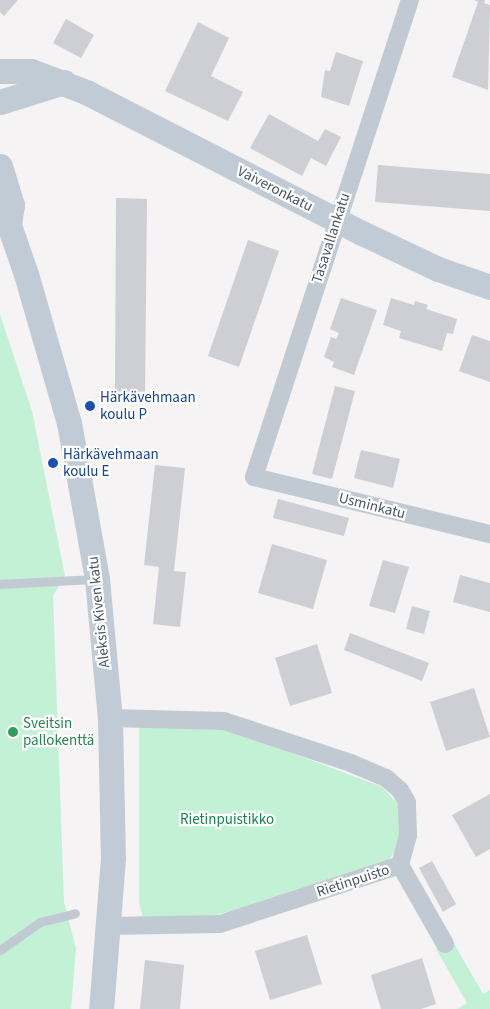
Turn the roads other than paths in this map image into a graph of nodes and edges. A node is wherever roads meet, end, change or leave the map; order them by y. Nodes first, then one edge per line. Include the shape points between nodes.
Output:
1 (410, 0) edge
2 (0, 71) edge
3 (64, 82) junction
4 (0, 102) edge
5 (0, 166) edge
6 (4, 220) edge
7 (336, 220) junction
8 (490, 288) edge
9 (254, 477) joint
10 (490, 534) edge
11 (98, 579) junction
12 (0, 584) edge
13 (110, 718) junction
14 (400, 865) junction
15 (75, 912) dead end
16 (108, 926) junction
17 (445, 944) dead end
18 (0, 950) edge
19 (101, 1009) edge

1 - 7 street, Tasavallankatu
2 - 3 street, Vaiveronkatu via 31,71
3 - 4 street
3 - 7 street, Vaiveronkatu
5 - 6 street, Aleksis Kiven katu via 12,205
6 - 11 street, Aleksis Kiven katu via 69,423
7 - 8 street, Vaiveronkatu via 438,269
7 - 9 street, Tasavallankatu
9 - 10 street, Usminkatu
11 - 12 lane
11 - 13 street, Aleksis Kiven katu
13 - 14 street, Rietinpuisto via 224,721 386,778 400,790 406,802 408,835
13 - 16 street, Aleksis Kiven katu via 113,858
14 - 16 street, Rietinpuisto via 220,924
14 - 17 street
15 - 18 lane via 40,922
16 - 19 street, Aleksis Kiven katu

